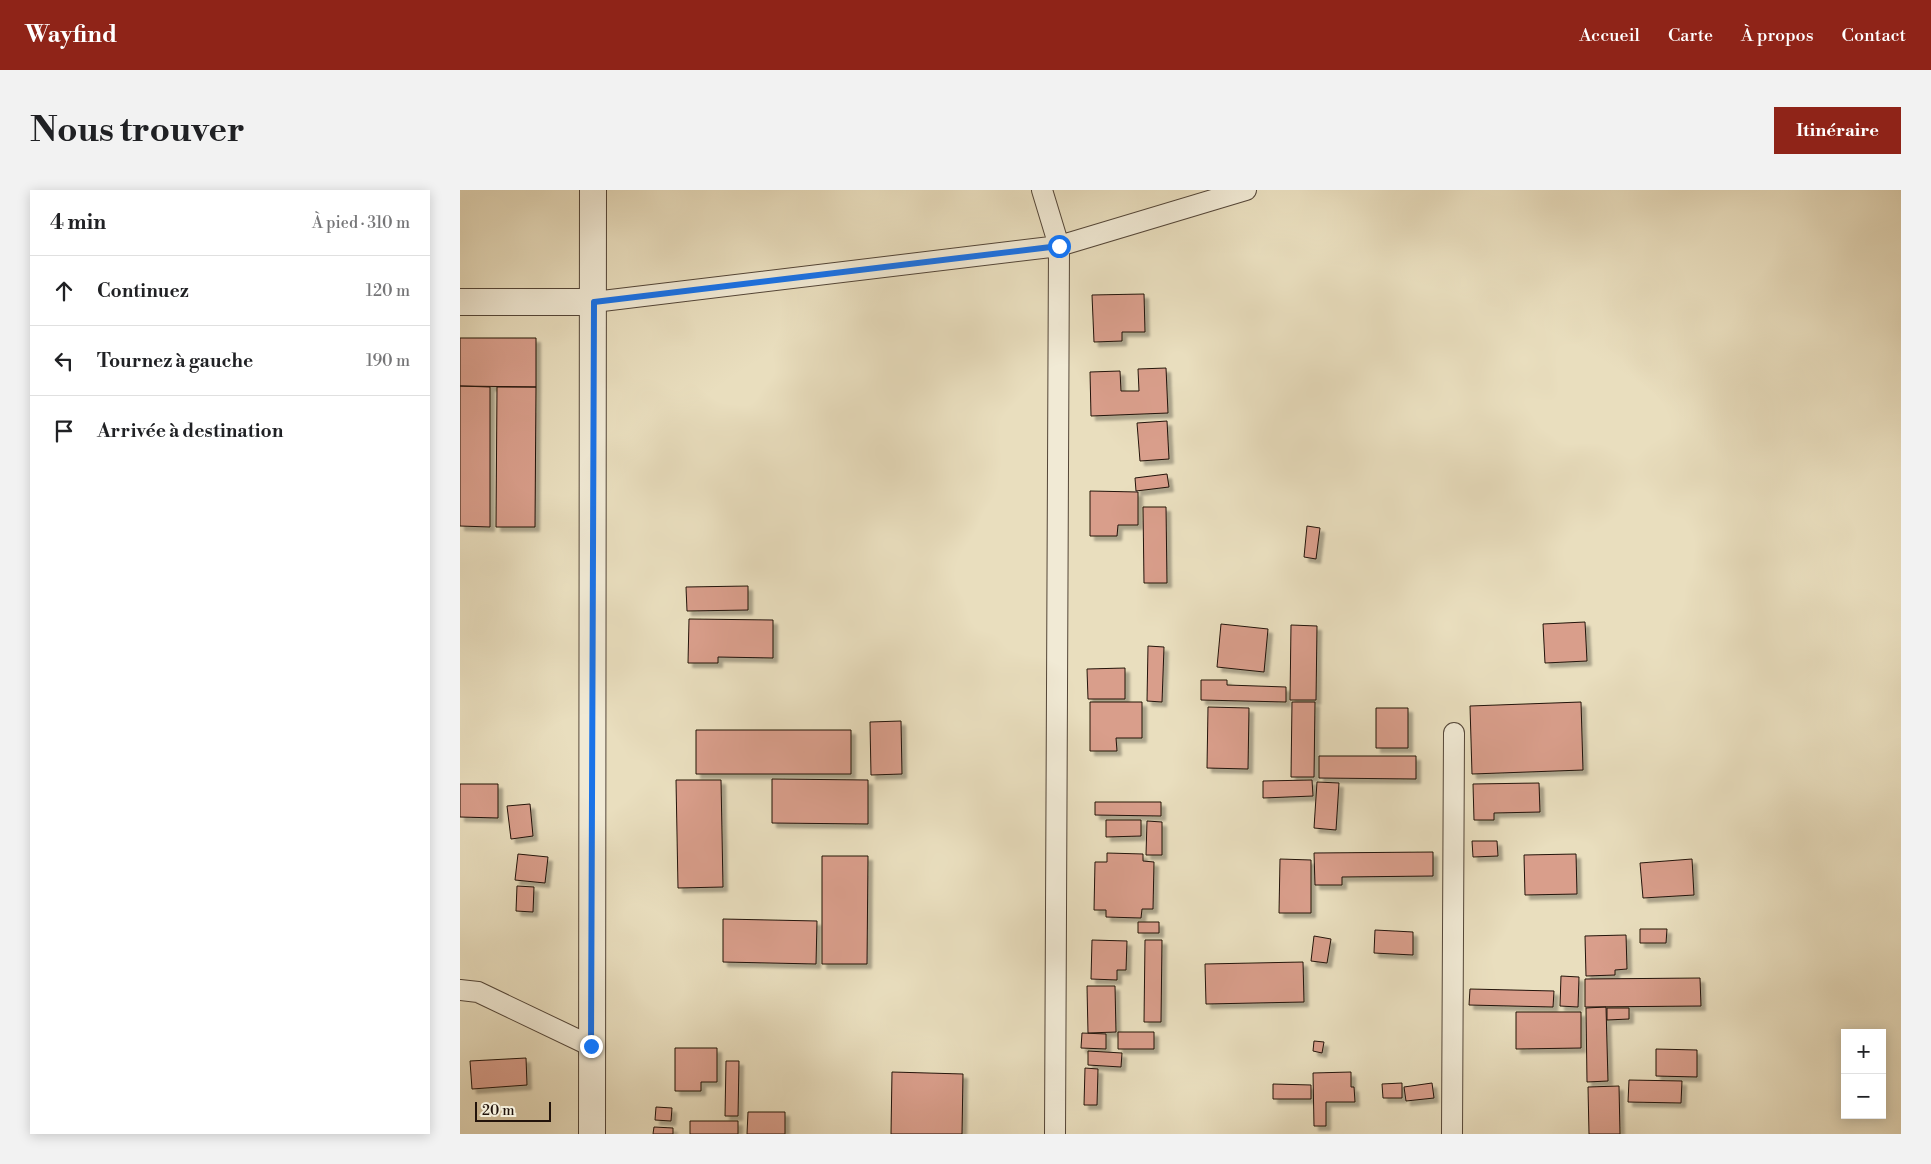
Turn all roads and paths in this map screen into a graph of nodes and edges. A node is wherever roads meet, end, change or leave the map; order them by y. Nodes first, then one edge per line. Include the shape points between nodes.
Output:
1 (593, 190) edge
2 (1042, 190) edge
3 (1246, 190) edge
4 (1059, 246) junction
5 (460, 302) edge
6 (594, 302) junction
7 (1454, 733) dead end
8 (460, 990) edge
9 (591, 1046) junction
10 (592, 1134) edge
11 (1055, 1134) edge
12 (1452, 1134) edge

1 - 6 street
2 - 4 street
3 - 4 street
4 - 6 street
4 - 11 street
5 - 6 street
6 - 9 street
7 - 12 street
8 - 9 street via 478,992
9 - 10 street

